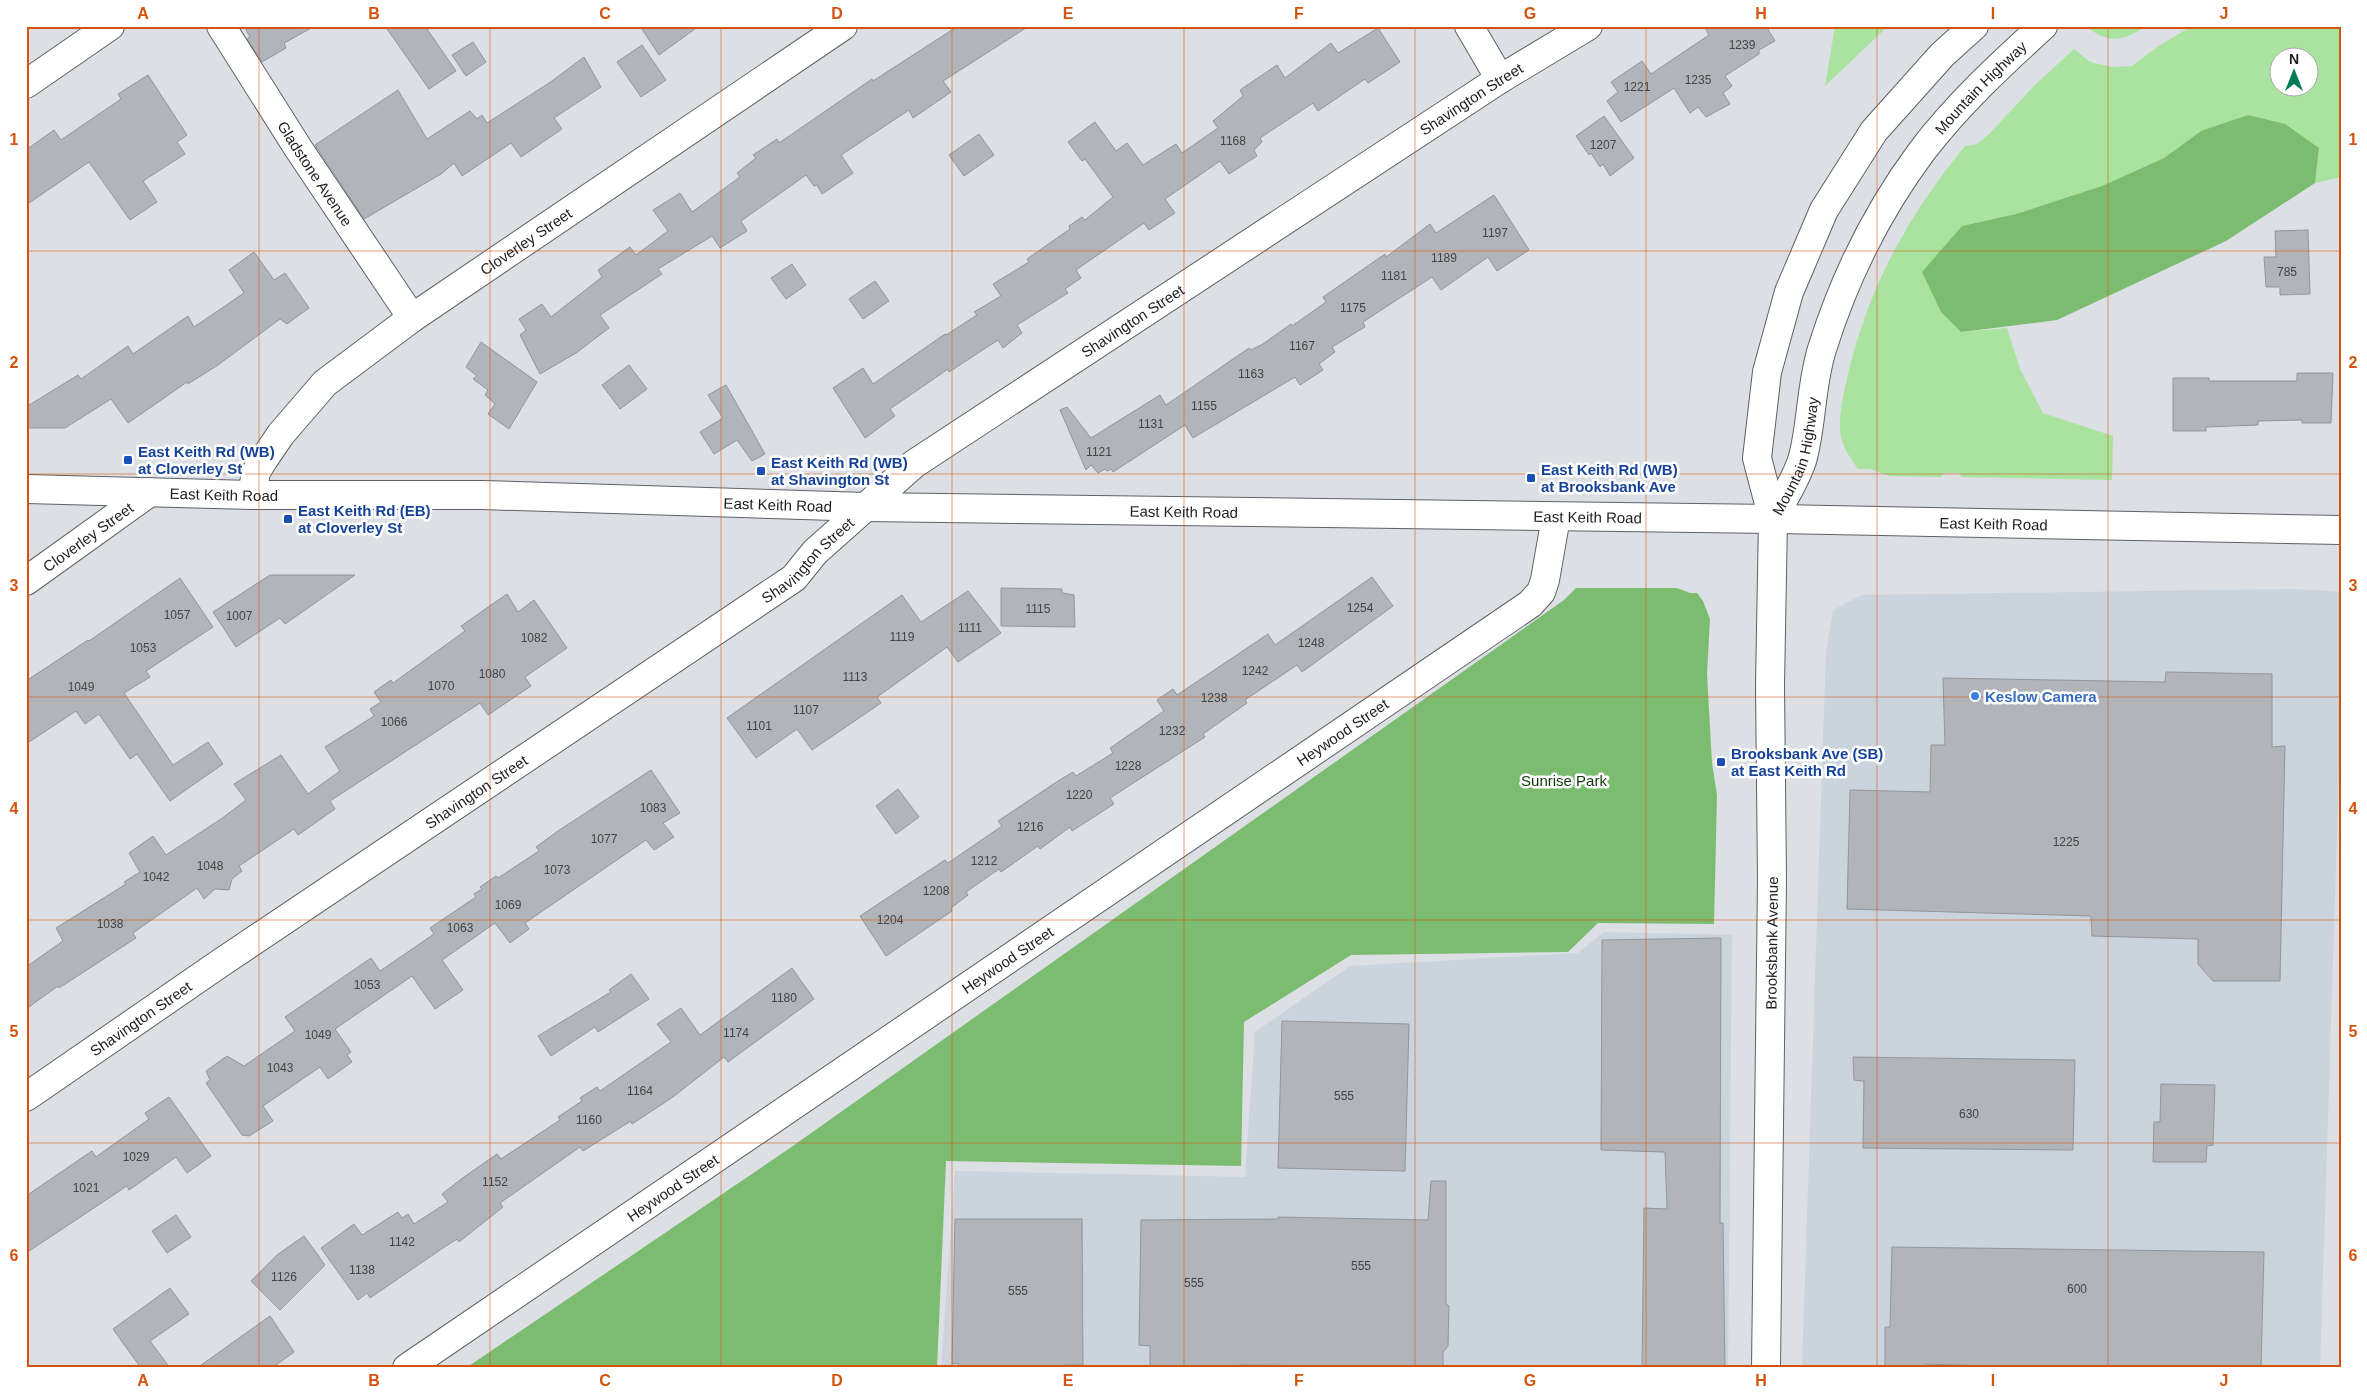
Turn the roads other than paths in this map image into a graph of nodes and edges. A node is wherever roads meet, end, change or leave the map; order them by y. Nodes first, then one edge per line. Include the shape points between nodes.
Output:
1 (110, 26) edge
2 (221, 26) edge
3 (843, 26) edge
4 (1469, 26) edge
5 (1588, 26) edge
6 (1974, 26) edge
7 (2043, 26) edge
8 (1500, 79) junction
9 (26, 84) edge
10 (412, 318) junction
11 (26, 489) edge
12 (150, 492) junction
13 (252, 495) junction
14 (866, 507) junction
15 (1556, 517) junction
16 (1774, 519) junction
17 (2341, 530) edge
18 (26, 581) edge
19 (26, 1097) edge
20 (407, 1368) edge
21 (1766, 1368) edge

1 - 9 street
2 - 10 street, Gladstone Avenue
3 - 10 street, Cloverley Street
4 - 8 street
5 - 8 street, Shavington Street
6 - 16 street, Mountain Highway via 1942,55 1874,131 1824,210 1789,292 1767,372 1757,458
7 - 16 street, Mountain Highway via 1987,78 1922,150 1869,236 1844,288 1821,351 1803,458
8 - 14 street, Shavington Street via 914,464
10 - 13 street, Cloverley Street via 325,383 281,434 256,472
11 - 12 street, East Keith Road
12 - 13 street, East Keith Road
12 - 18 street, Cloverley Street
13 - 14 street, East Keith Road via 482,496
14 - 15 street, East Keith Road
14 - 19 street, Shavington Street via 814,552 794,578
15 - 16 street, East Keith Road
15 - 20 street, Heywood Street via 1546,580 1530,604
16 - 17 street, East Keith Road
16 - 21 street, Brooksbank Avenue

